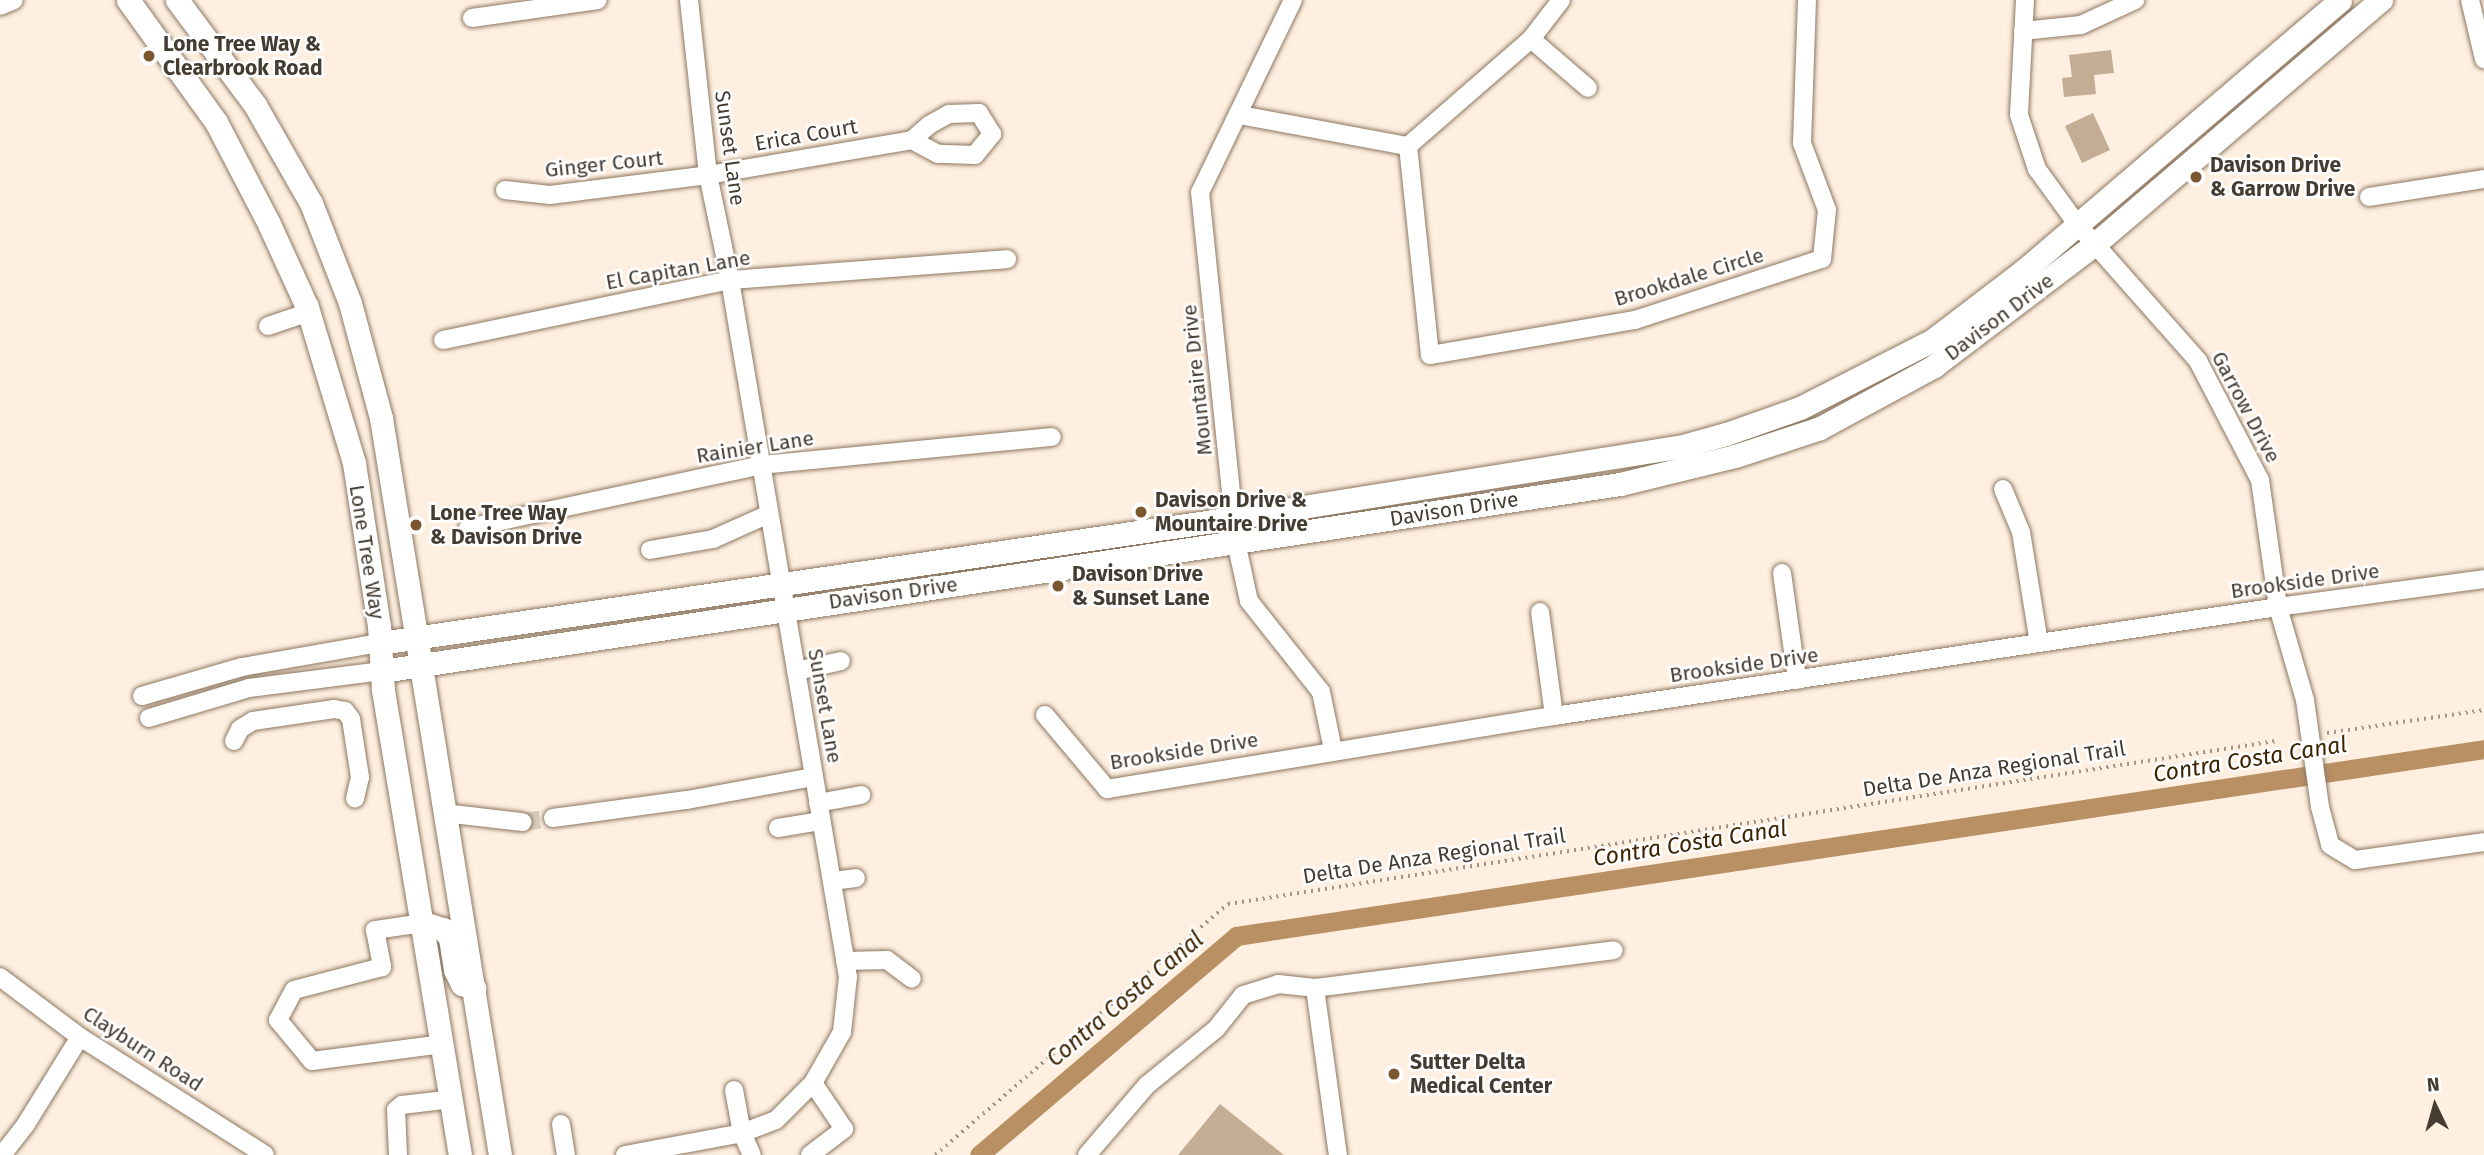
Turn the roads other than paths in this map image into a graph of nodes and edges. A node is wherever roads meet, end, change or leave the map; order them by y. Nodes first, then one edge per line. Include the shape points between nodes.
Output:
1 (14, 0) edge
2 (128, 0) edge
3 (177, 0) edge
4 (598, 0) edge
5 (689, 0) edge
6 (1293, 0) edge
7 (1561, 0) edge
8 (1807, 0) edge
9 (2025, 0) edge
10 (2135, 0) edge
11 (2340, 0) edge
12 (2381, 0) edge
13 (2470, 0) edge
14 (0, 6) edge
15 (472, 18) dead end
16 (2023, 31) junction
17 (1531, 39) junction
18 (2484, 60) edge
19 (1588, 88) dead end
20 (1240, 115) junction
21 (912, 139) dead end
22 (1408, 146) junction
23 (708, 174) junction
24 (2484, 179) edge
25 (505, 190) dead end
26 (2368, 197) dead end
27 (2077, 224) junction
28 (2096, 243) junction
29 (1007, 260) dead end
30 (730, 280) junction
31 (309, 312) junction
32 (268, 326) dead end
33 (443, 340) dead end
34 (1052, 437) dead end
35 (761, 465) junction
36 (2003, 489) dead end
37 (769, 514) junction
38 (1234, 518) junction
39 (468, 528) dead end
40 (1236, 542) junction
41 (650, 551) dead end
42 (1782, 573) dead end
43 (2484, 579) edge
44 (781, 584) junction
45 (2278, 607) junction
46 (785, 609) junction
47 (1540, 612) dead end
48 (415, 637) junction
49 (380, 643) junction
50 (2039, 643) junction
51 (841, 662) dead end
52 (419, 666) junction
53 (382, 671) junction
54 (796, 671) junction
55 (1797, 680) junction
56 (142, 696) dead end
57 (1045, 715) dead end
58 (1554, 716) junction
59 (149, 718) dead end
60 (234, 741) dead end
61 (1333, 750) junction
62 (814, 777) junction
63 (861, 795) dead end
64 (355, 798) dead end
65 (818, 803) junction
66 (444, 813) junction
67 (553, 818) tunnel mouth
68 (821, 821) junction
69 (522, 822) tunnel mouth
70 (778, 828) dead end
71 (2484, 842) edge
72 (856, 878) dead end
73 (832, 881) junction
74 (423, 923) junction
75 (1614, 950) dead end
76 (845, 961) junction
77 (0, 977) edge
78 (912, 979) dead end
79 (474, 988) junction
80 (1315, 988) junction
81 (80, 1037) junction
82 (443, 1044) junction
83 (813, 1083) junction
84 (734, 1090) dead end
85 (452, 1100) junction
86 (561, 1124) dead end
87 (742, 1133) junction
88 (662, 1152) edge
89 (2, 1155) edge
90 (265, 1155) edge
91 (398, 1155) edge
92 (460, 1155) edge
93 (500, 1155) edge
94 (566, 1155) edge
95 (625, 1155) edge
96 (752, 1155) edge
97 (810, 1155) edge
98 (1087, 1155) edge
99 (1338, 1155) edge

1 - 14 street
2 - 31 main road, Lone Tree Way via 216,122
3 - 48 main road, Lone Tree Way via 255,105 306,194 349,303 381,418
4 - 15 street
5 - 23 street, Sunset Lane
6 - 20 street, Mountaire Drive
7 - 17 street
8 - 22 street, Brookdale Circle via 1802,143 1827,210 1822,259 1635,320 1430,355
9 - 16 street, Garrow Drive
10 - 16 street via 2081,25
11 - 27 main road, Davison Drive
12 - 28 main road, Davison Drive
13 - 18 street
16 - 27 street, Garrow Drive via 2019,115 2038,169
17 - 19 street
17 - 22 street
20 - 22 street
20 - 38 street, Mountaire Drive via 1200,192
21 - 23 street, Erica Court
23 - 25 street, Ginger Court via 550,195
23 - 30 street, Sunset Lane
24 - 26 street
27 - 28 street, Garrow Drive
27 - 38 main road, Davison Drive via 1933,340 1800,408 1726,434 1679,447
28 - 40 main road, Davison Drive via 1934,366 1820,428 1735,456 1620,484
28 - 45 street, Garrow Drive via 2198,361 2260,480
29 - 30 street, El Capitan Lane
30 - 33 street, El Capitan Lane
30 - 35 street, Sunset Lane
31 - 32 street
31 - 49 main road, Lone Tree Way via 354,463
34 - 35 street, Rainier Lane
35 - 37 street, Sunset Lane
35 - 39 street, Rainier Lane
36 - 50 street via 2021,533
37 - 41 street via 713,539
37 - 44 street, Sunset Lane
38 - 40 street, Mountaire Drive
38 - 44 main road, Davison Drive
40 - 46 main road, Davison Drive
40 - 61 street, Mountaire Drive via 1248,601 1321,692
42 - 55 street
43 - 45 street, Brookside Drive
44 - 46 street, Sunset Lane
44 - 48 main road, Davison Drive
45 - 50 street, Brookside Drive
45 - 71 street, Garrow Drive via 2305,700 2330,845 2355,860
46 - 52 main road, Davison Drive
46 - 54 street, Sunset Lane
47 - 58 street
48 - 49 main road, Davison Drive
48 - 52 main road, Lone Tree Way
49 - 53 main road, Lone Tree Way
49 - 56 street via 242,667
50 - 55 street, Brookside Drive
51 - 54 street
52 - 53 main road, Davison Drive
52 - 66 main road, Lone Tree Way
53 - 59 street via 249,688
53 - 74 main road, Lone Tree Way
54 - 62 street, Sunset Lane
55 - 58 street, Brookside Drive
57 - 61 street, Brookside Drive via 1107,789
58 - 61 street, Brookside Drive
60 - 64 street via 240,729 253,721 345,711 351,719 360,777
62 - 65 street, Sunset Lane
62 - 67 street
63 - 65 street
65 - 68 street, Sunset Lane
66 - 69 street
66 - 79 main road, Lone Tree Way
68 - 70 street
68 - 73 street, Sunset Lane
72 - 73 street
73 - 76 street, Sunset Lane
74 - 79 main road via 443,929 450,938 454,970 462,984
74 - 82 main road, Lone Tree Way
74 - 82 street via 375,930 382,967 294,990 278,1020 312,1061
75 - 80 street
76 - 78 street via 887,960
76 - 83 street, Sunset Lane via 848,977 842,1032
77 - 81 street, Clayburn Road
79 - 93 main road, Lone Tree Way
80 - 98 street via 1278,984 1243,995 1216,1029 1147,1085
80 - 99 street
81 - 89 street
81 - 90 street, Clayburn Road
82 - 85 main road, Lone Tree Way
83 - 87 street, Sunset Lane via 776,1120
83 - 97 street via 844,1129
84 - 87 street
85 - 91 street via 402,1105 396,1110
85 - 92 main road, Lone Tree Way
86 - 94 street
87 - 88 street, Sunset Lane
87 - 96 street
88 - 95 street, Sunset Lane

